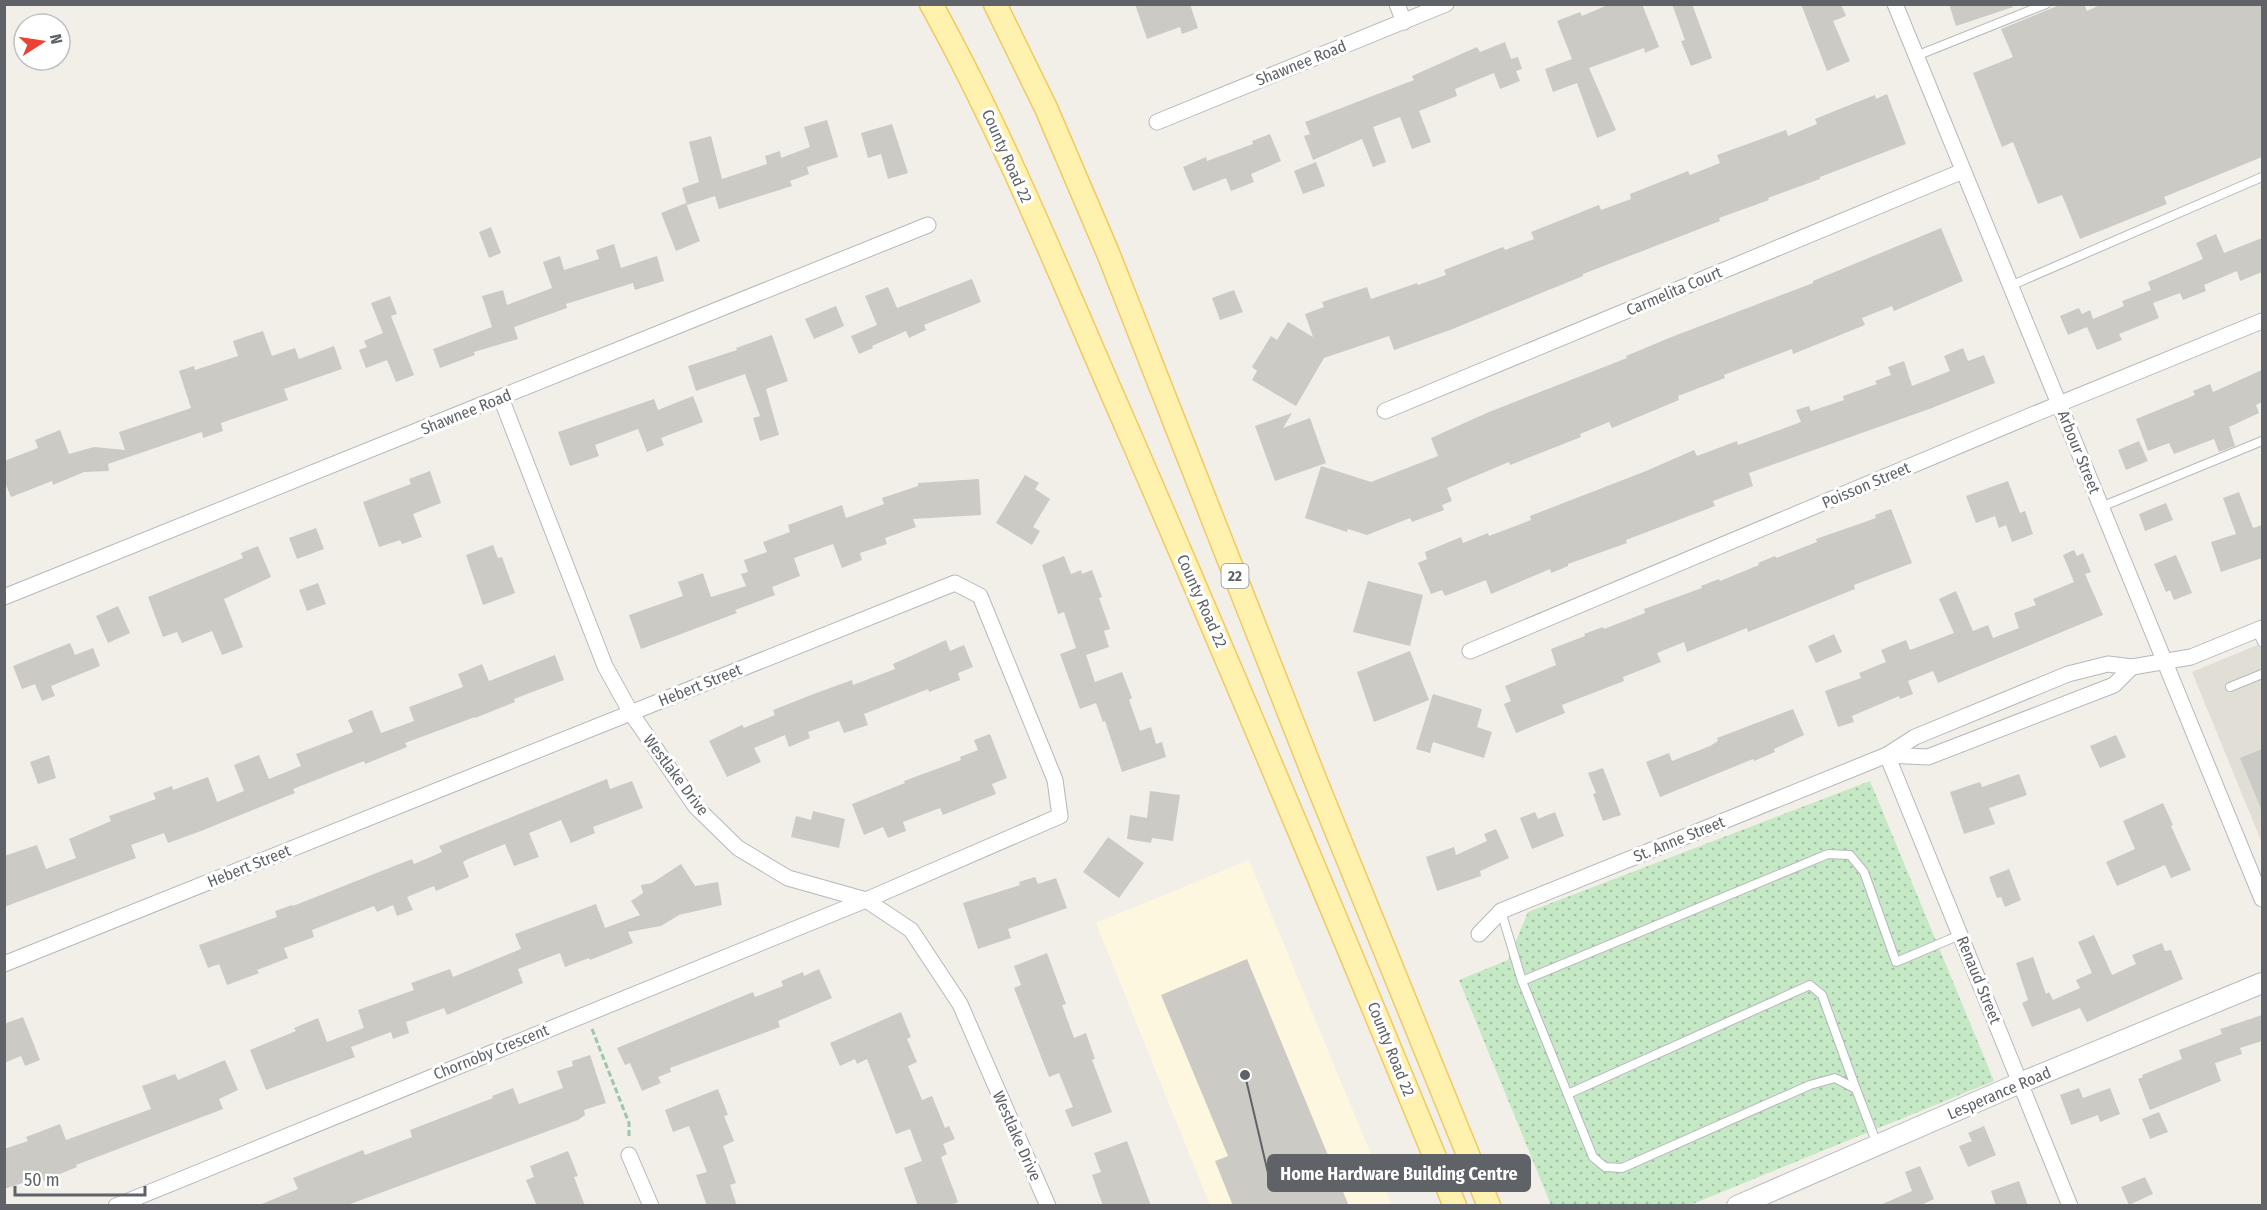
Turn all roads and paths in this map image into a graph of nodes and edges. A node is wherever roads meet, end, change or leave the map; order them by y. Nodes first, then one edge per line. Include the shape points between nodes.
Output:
1 (932, 4) edge
2 (995, 4) edge
3 (1397, 4) edge
4 (1446, 4) edge
5 (1895, 4) edge
6 (2046, 4) edge
7 (1404, 22) junction
8 (1916, 56) junction
9 (1157, 122) dead end
10 (1963, 171) junction
11 (2262, 177) edge
12 (928, 225) dead end
13 (2010, 286) junction
14 (2262, 321) edge
15 (501, 398) junction
16 (2059, 404) junction
17 (1385, 411) dead end
18 (2262, 441) edge
19 (2101, 507) junction
20 (4, 597) edge
21 (2261, 634) edge
22 (1470, 651) dead end
23 (2165, 662) junction
24 (2132, 667) junction
25 (2262, 674) edge
26 (2230, 687) dead end
27 (631, 713) junction
28 (1887, 755) junction
29 (2262, 899) edge
30 (866, 900) junction
31 (1501, 911) junction
32 (1479, 934) dead end
33 (1961, 935) junction
34 (4, 964) edge
35 (1522, 981) junction
36 (2262, 983) edge
37 (586, 1014) junction
38 (2020, 1083) junction
39 (1856, 1089) junction
40 (1568, 1094) junction
41 (1878, 1146) junction
42 (629, 1155) joint
43 (116, 1206) edge
44 (651, 1206) edge
45 (1048, 1206) edge
46 (1455, 1206) edge
47 (1489, 1206) edge
48 (1737, 1206) edge
49 (2070, 1206) edge

1 - 46 main road, County Road 22 / 22 via 968,70 1018,179 1235,676
2 - 47 main road, County Road 22 / 22 via 1046,108 1108,253
3 - 7 street
4 - 7 street, Shawnee Road
5 - 8 street, Arbour Street
6 - 8 lane
7 - 9 street, Shawnee Road
8 - 10 street, Arbour Street
10 - 13 street, Arbour Street
10 - 17 street, Carmelita Court
11 - 13 lane
12 - 15 street, Shawnee Road
13 - 16 street, Arbour Street
14 - 16 street, Poisson Street
15 - 20 street, Shawnee Road
15 - 27 street, Westlake Drive via 605,666
16 - 19 street, Arbour Street
16 - 22 street, Poisson Street
18 - 19 lane
19 - 23 street, Arbour Street
21 - 23 street, St. Anne Street
23 - 24 street, St. Anne Street
23 - 29 street, Arbour Street
24 - 28 street, St. Anne Street via 2108,664 2068,674 1915,737
24 - 28 street, St. Anne Street via 2114,685 1928,757
25 - 26 lane
27 - 30 street, Westlake Drive via 696,807 738,848 788,879
27 - 30 street, Hebert Street via 955,583 980,596 1055,780 1060,816
27 - 34 street, Hebert Street
28 - 31 street, St. Anne Street
28 - 33 street, Renaud Street
30 - 37 street, Chornoby Crescent
30 - 45 street, Westlake Drive via 911,930 960,1004
31 - 32 street, St. Anne Street
31 - 35 lane
33 - 35 lane via 1896,962 1864,872 1850,855 1828,854
33 - 38 street, Renaud Street
35 - 40 lane
36 - 38 main road, Lesperance Road
37 - 42 path via 629,1123
37 - 43 street, Chornoby Crescent
38 - 41 main road, Lesperance Road
38 - 49 street, Renaud Street
39 - 40 lane via 1835,1078 1810,1085 1622,1168 1605,1167 1593,1157
39 - 40 lane via 1822,995 1810,985
39 - 41 lane
41 - 48 main road, Lesperance Road
42 - 44 street

